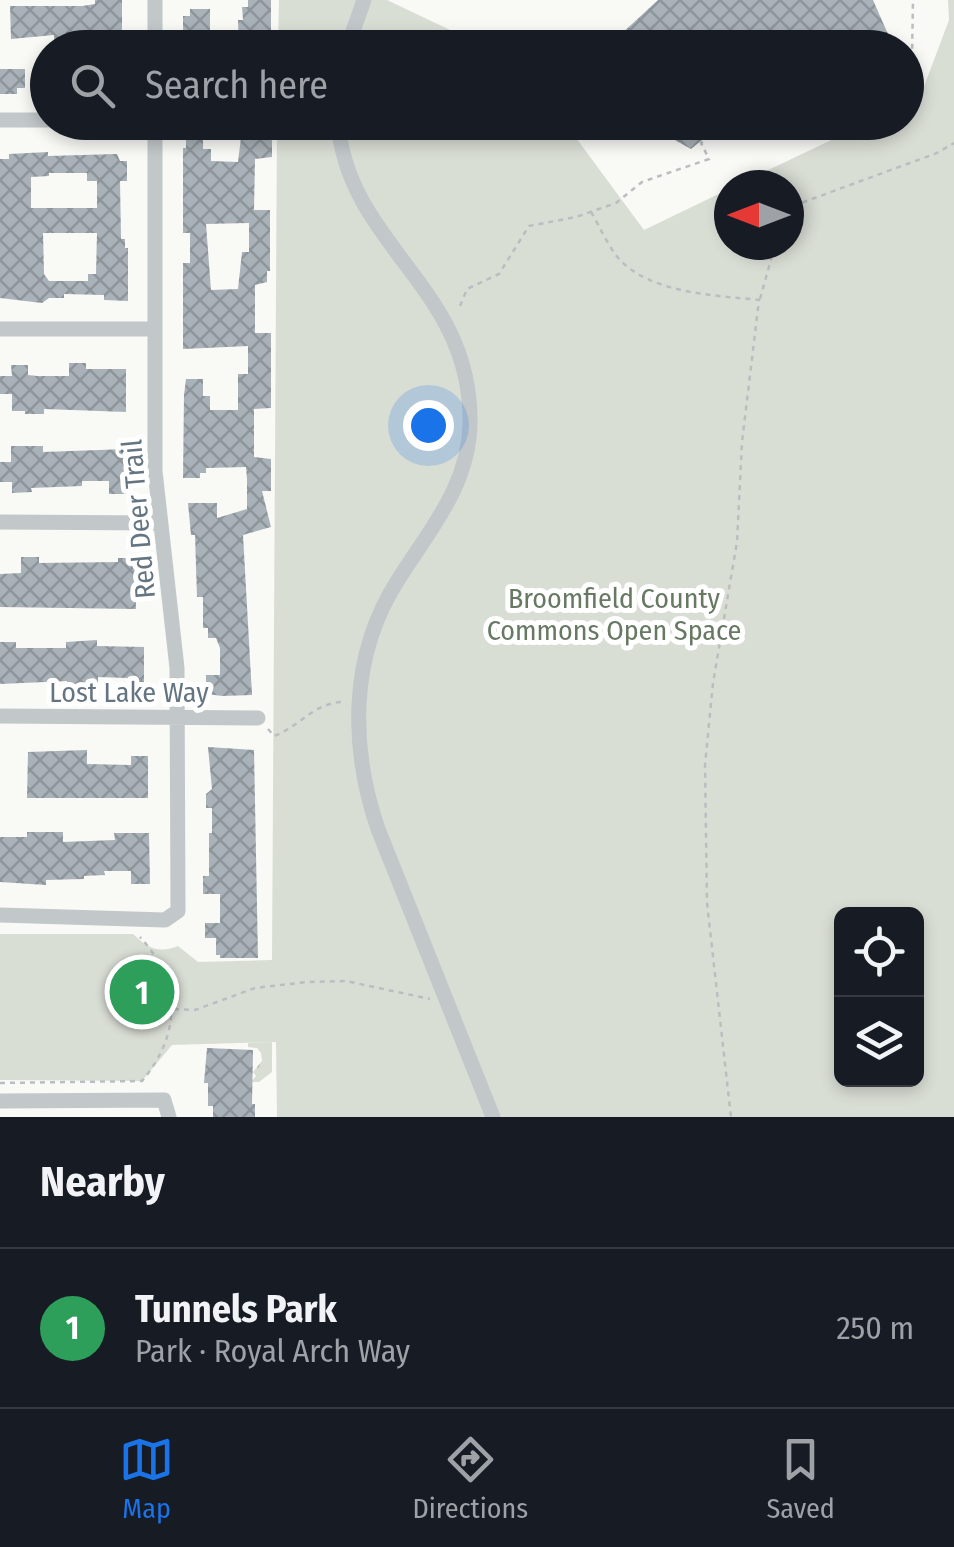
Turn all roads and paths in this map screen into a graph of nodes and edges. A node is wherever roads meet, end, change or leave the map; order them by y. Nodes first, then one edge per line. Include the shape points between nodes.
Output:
1 (155, 0) edge
2 (364, 0) edge
3 (913, 0) edge
4 (155, 30) edge
5 (353, 30) edge
6 (912, 30) edge
7 (0, 120) edge
8 (30, 120) edge
9 (155, 140) edge
10 (341, 140) edge
11 (706, 140) edge
12 (954, 143) edge
13 (804, 202) edge
14 (591, 212) junction
15 (771, 260) edge
16 (759, 300) junction
17 (460, 306) dead end
18 (155, 328) junction
19 (0, 329) edge
20 (0, 522) edge
21 (160, 523) junction
22 (358, 702) junction
23 (0, 716) edge
24 (178, 717) junction
25 (258, 718) joint
26 (0, 916) edge
27 (136, 933) dead end
28 (445, 996) junction
29 (173, 1009) junction
30 (0, 1083) edge
31 (0, 1101) edge
32 (169, 1117) edge
33 (493, 1117) edge
34 (731, 1117) edge

1 - 4 street
2 - 5 street
3 - 6 path
7 - 8 street
9 - 18 street, Red Deer Trail
10 - 22 street via 362,204 453,334 470,404 459,482 379,615
11 - 14 path via 701,144 709,158 642,182
12 - 13 path
14 - 16 path via 616,256 642,276
14 - 17 path via 528,226 499,274 467,290
15 - 16 path
16 - 34 path via 737,542 705,764 707,903
18 - 19 street
18 - 21 street, Red Deer Trail
20 - 21 street
21 - 24 street, Red Deer Trail
22 - 25 path via 332,702 274,736
22 - 28 street via 358,746 374,815
23 - 24 street, Lost Lake Way
24 - 25 street, Lost Lake Way
24 - 26 street, Red Deer Trail via 178,911 165,920
27 - 29 path via 168,978
28 - 29 path via 307,982 255,988 195,1010
28 - 33 street
29 - 30 path via 166,1045 142,1081
31 - 32 street via 164,1100

